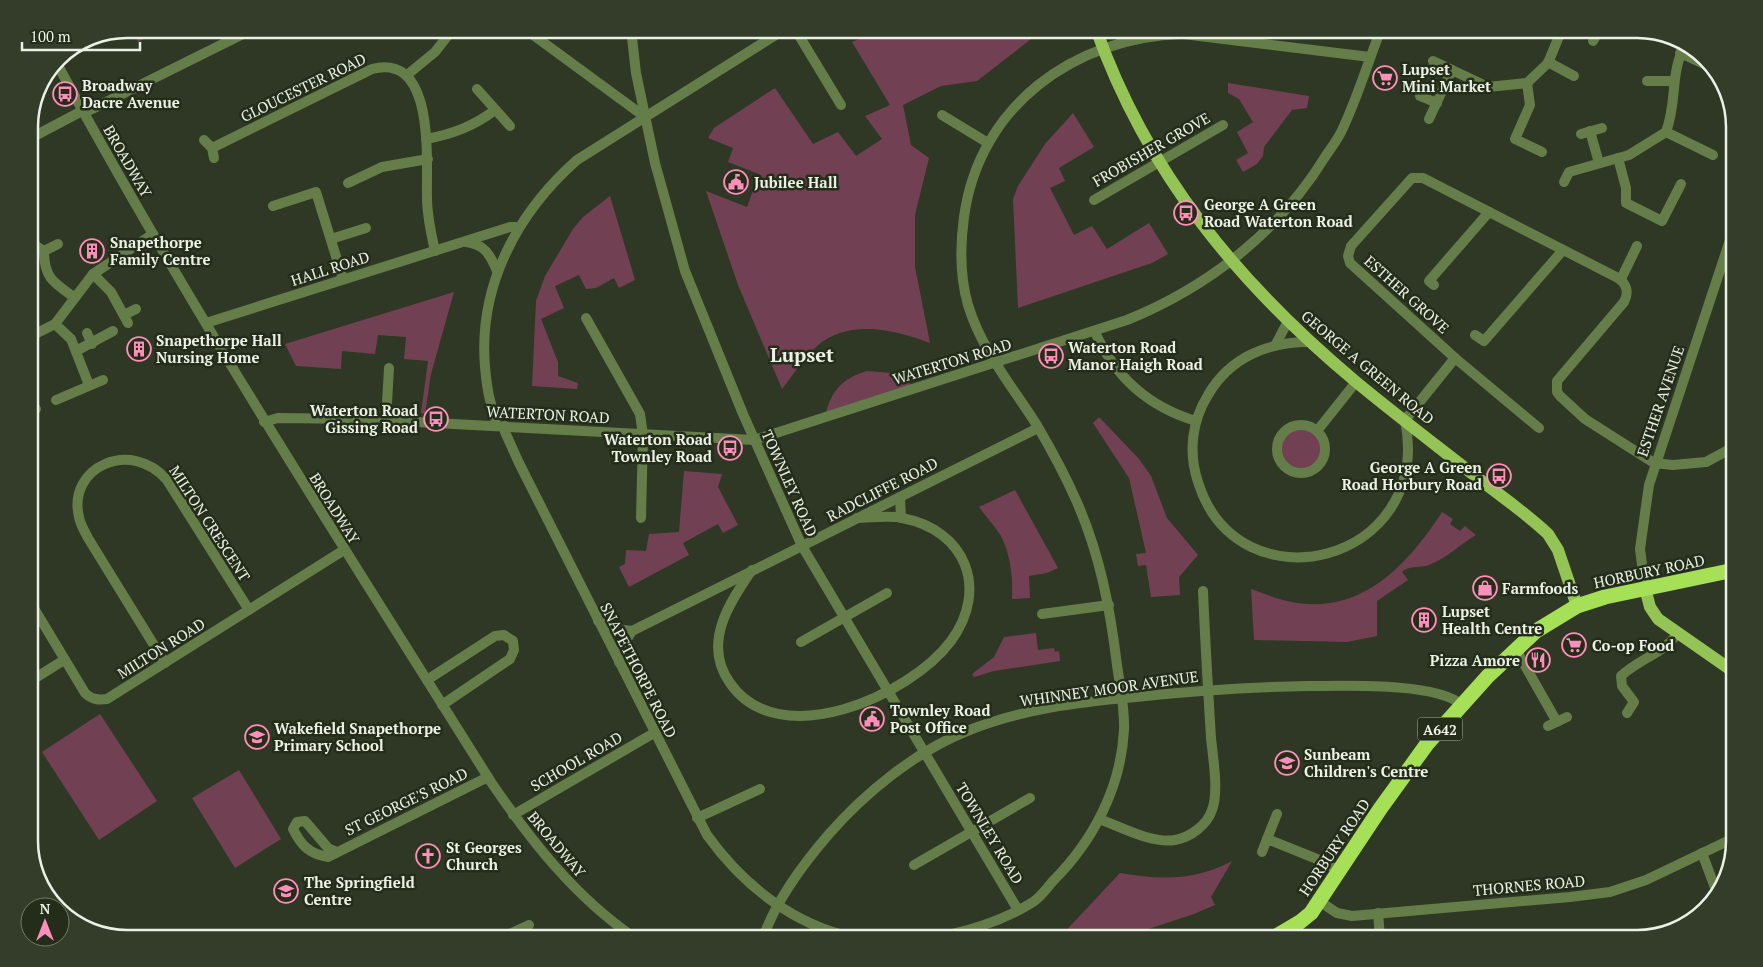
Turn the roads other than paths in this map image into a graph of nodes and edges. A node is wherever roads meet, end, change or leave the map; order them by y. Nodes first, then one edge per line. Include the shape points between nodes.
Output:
1 (235, 38) edge
2 (446, 38) edge
3 (537, 38) edge
4 (632, 38) edge
5 (771, 38) edge
6 (800, 38) edge
7 (1099, 38) edge
8 (1140, 38) edge
9 (1227, 38) edge
10 (1377, 38) edge
11 (1558, 38) edge
12 (1595, 38) edge
13 (1593, 41) dead end
14 (1103, 48) junction
15 (1681, 50) edge
16 (1680, 53) junction
17 (1370, 56) junction
18 (1694, 60) edge
19 (1433, 61) dead end
20 (1548, 62) junction
21 (60, 68) edge
22 (1452, 70) junction
23 (407, 76) junction
24 (1574, 76) dead end
25 (1647, 81) dead end
26 (1674, 81) junction
27 (1527, 82) junction
28 (477, 89) dead end
29 (1420, 96) dead end
30 (1437, 103) junction
31 (841, 106) dead end
32 (495, 110) junction
33 (83, 112) junction
34 (942, 115) dead end
35 (645, 116) junction
36 (1430, 119) dead end
37 (1223, 124) dead end
38 (510, 126) dead end
39 (1602, 128) dead end
40 (1666, 132) junction
41 (38, 134) edge
42 (426, 139) junction
43 (988, 143) junction
44 (210, 148) dead end
45 (1542, 152) dead end
46 (1713, 155) dead end
47 (1618, 158) junction
48 (428, 159) junction
49 (1159, 163) junction
50 (1599, 163) junction
51 (1564, 182) dead end
52 (348, 183) dead end
53 (1681, 184) dead end
54 (1094, 200) dead end
55 (1626, 203) junction
56 (273, 206) dead end
57 (1489, 212) junction
58 (1621, 213) dead end
59 (518, 227) junction
60 (361, 231) dead end
61 (153, 234) junction
62 (330, 239) junction
63 (464, 241) junction
64 (58, 244) dead end
65 (1637, 246) dead end
66 (38, 247) edge
67 (1563, 250) junction
68 (44, 251) junction
69 (435, 251) junction
70 (1725, 254) edge
71 (1232, 262) junction
72 (497, 271) junction
73 (93, 274) junction
74 (343, 279) junction
75 (1621, 280) junction
76 (1434, 286) dead end
77 (74, 297) junction
78 (136, 309) dead end
79 (586, 318) dead end
80 (1288, 321) junction
81 (206, 323) junction
82 (55, 324) junction
83 (113, 331) dead end
84 (38, 332) edge
85 (1095, 332) junction
86 (87, 333) dead end
87 (1475, 335) dead end
88 (1310, 342) junction
89 (92, 344) junction
90 (1276, 344) junction
91 (76, 351) junction
92 (1455, 358) junction
93 (995, 364) junction
94 (390, 368) dead end
95 (102, 380) dead end
96 (1356, 382) junction
97 (89, 385) junction
98 (60, 400) dead end
99 (386, 420) junction
100 (1405, 420) junction
101 (1196, 421) junction
102 (264, 422) junction
103 (501, 426) junction
104 (1038, 428) junction
105 (1539, 428) dead end
106 (1317, 431) junction
107 (642, 434) junction
108 (754, 440) junction
109 (1725, 452) edge
110 (1654, 463) junction
111 (900, 497) junction
112 (641, 518) dead end
113 (857, 518) junction
114 (901, 518) junction
115 (802, 546) junction
116 (344, 550) junction
117 (752, 570) junction
118 (1726, 572) edge
119 (714, 588) junction
120 (1645, 588) junction
121 (1203, 591) dead end
122 (887, 593) dead end
123 (730, 601) junction
124 (1109, 605) junction
125 (1577, 606) junction
126 (249, 610) junction
127 (1042, 614) dead end
128 (38, 615) edge
129 (844, 617) junction
130 (598, 621) junction
131 (632, 631) junction
132 (1677, 634) junction
133 (801, 642) dead end
134 (1515, 648) junction
135 (64, 660) junction
136 (619, 662) junction
137 (165, 663) junction
138 (1726, 667) edge
139 (38, 676) edge
140 (426, 680) junction
141 (1208, 690) junction
142 (889, 691) junction
143 (1122, 698) junction
144 (442, 705) junction
145 (1462, 705) junction
146 (1627, 712) dead end
147 (1567, 717) dead end
148 (654, 733) junction
149 (926, 753) junction
150 (488, 777) junction
151 (760, 789) dead end
152 (1030, 798) dead end
153 (513, 814) junction
154 (1276, 814) dead end
155 (697, 818) junction
156 (1099, 819) junction
157 (971, 832) junction
158 (1268, 838) junction
159 (1726, 842) edge
160 (337, 852) dead end
161 (1262, 852) dead end
162 (1702, 853) junction
163 (914, 865) dead end
164 (1339, 873) junction
165 (1714, 884) edge
166 (1319, 901) junction
167 (778, 905) junction
168 (1018, 910) junction
169 (1378, 913) junction
170 (529, 925) dead end
171 (518, 930) edge
172 (625, 930) edge
173 (767, 930) edge
174 (823, 930) edge
175 (965, 930) edge
176 (1286, 930) edge
177 (1379, 930) edge

1 - 33 street
2 - 23 street
3 - 35 street
4 - 35 street, TOWNLEY ROAD
5 - 35 street, SNAPETHORPE ROAD
6 - 31 street
7 - 14 main road, GEORGE A GREEN ROAD
8 - 14 street
9 - 17 street
10 - 17 street, WATERTON ROAD
11 - 20 street
12 - 13 street
14 - 43 street via 1053,73 1030,91
14 - 49 main road, GEORGE A GREEN ROAD
15 - 16 street
16 - 18 street
16 - 26 street
17 - 71 street, WATERTON ROAD via 1343,129 1312,179
19 - 22 street
20 - 24 street
20 - 27 street
21 - 33 street, BROADWAY
22 - 27 street via 1488,88
22 - 30 street
23 - 42 street via 416,90
23 - 44 street, GLOUCESTER ROAD via 388,66 372,69
25 - 26 street
26 - 40 street via 1673,112
27 - 45 street via 1530,105 1511,138
28 - 32 street
29 - 30 street
30 - 36 street
32 - 38 street
32 - 42 street via 456,133
33 - 41 street
33 - 61 street, BROADWAY
34 - 43 street
35 - 59 street, SNAPETHORPE ROAD via 570,166 535,203
35 - 108 street, TOWNLEY ROAD via 685,271
37 - 49 street, FROBISHER GROVE
39 - 50 street via 1586,132
40 - 46 street via 1691,150
40 - 47 street via 1642,148
42 - 48 street
43 - 93 street via 970,183 961,251 967,302
47 - 50 street
47 - 55 street via 1626,188
48 - 52 street via 382,167
48 - 69 street via 428,211
49 - 54 street, FROBISHER GROVE
49 - 71 main road, GEORGE A GREEN ROAD via 1196,218
50 - 51 street via 1569,172
53 - 55 street via 1662,220
55 - 58 street
56 - 62 street via 316,192
57 - 67 street, ESTHER GROVE
57 - 76 street, ESTHER GROVE via 1429,281
57 - 92 street, ESTHER GROVE via 1423,178 1415,177 1404,185 1349,250 1350,263 1354,268
59 - 63 street, HALL ROAD
59 - 72 street, SNAPETHORPE ROAD
60 - 62 street
61 - 73 street
61 - 81 street, BROADWAY
62 - 74 street
63 - 69 street, HALL ROAD
63 - 72 street via 478,243 486,250
64 - 68 street
65 - 75 street via 1634,264
66 - 68 street
67 - 75 street, ESTHER GROVE
67 - 87 street via 1484,341
68 - 77 street via 53,283
69 - 74 street, HALL ROAD
70 - 110 street, ESTHER AVENUE
71 - 80 main road, GEORGE A GREEN ROAD
71 - 85 street, WATERTON ROAD via 1176,298
72 - 103 street, SNAPETHORPE ROAD via 488,306 484,345 487,385
73 - 77 street
73 - 78 street via 111,292 126,319
74 - 81 street, HALL ROAD
75 - 110 street via 1626,288 1624,302 1559,376 1557,392 1585,419
77 - 82 street
79 - 107 street via 640,414
80 - 88 main road, GEORGE A GREEN ROAD
80 - 90 street
81 - 102 street, BROADWAY
82 - 84 street
82 - 91 street via 71,340
83 - 89 street
85 - 93 street, WATERTON ROAD
85 - 101 street via 1116,368 1135,388 1157,405
86 - 89 street
88 - 90 street
88 - 96 main road, GEORGE A GREEN ROAD
89 - 91 street
90 - 101 street via 1258,350 1226,372 1208,395
91 - 97 street
92 - 100 street
92 - 105 street, ESTHER GROVE
93 - 104 street
93 - 108 street, WATERTON ROAD
94 - 99 street
95 - 97 street
96 - 100 main road, GEORGE A GREEN ROAD
96 - 106 street
97 - 98 street
99 - 102 street, WATERTON ROAD via 278,418
99 - 103 street, WATERTON ROAD
100 - 101 street via 1408,467 1400,492 1387,514 1369,533 1346,547 1330,553 1295,557 1278,555 1245,542 1213,513 1195,473 1193,438
100 - 125 main road, GEORGE A GREEN ROAD via 1548,534 1558,550
102 - 116 street, BROADWAY
103 - 107 street, WATERTON ROAD
103 - 130 street, SNAPETHORPE ROAD
104 - 111 street, RADCLIFFE ROAD
104 - 124 street via 1086,524
106 - 106 street via 1298,425 1281,434 1277,454 1288,470 1308,472 1323,459 1323,439
107 - 108 street, WATERTON ROAD
107 - 112 street
108 - 115 street, TOWNLEY ROAD
109 - 110 street via 1706,462
110 - 120 street, ESTHER AVENUE via 1644,505 1640,549
111 - 113 street, RADCLIFFE ROAD
111 - 114 street
113 - 114 street
113 - 115 street, RADCLIFFE ROAD
114 - 142 street via 926,525 956,548 967,571 969,599 960,627 950,642 928,663
115 - 117 street, RADCLIFFE ROAD
115 - 129 street, TOWNLEY ROAD
116 - 126 street, MILTON ROAD
116 - 140 street, BROADWAY
117 - 119 street, RADCLIFFE ROAD
117 - 123 street
118 - 120 highway, HORBURY ROAD / A642
119 - 123 street
119 - 131 street, RADCLIFFE ROAD
120 - 125 highway, HORBURY ROAD / A642
120 - 132 main road via 1653,613
121 - 141 street
122 - 129 street
123 - 142 street via 717,644 719,662 730,684 749,704 784,716 807,716 849,708
124 - 127 street
124 - 143 street
125 - 134 highway, HORBURY ROAD / A642
126 - 137 street, MILTON ROAD
126 - 137 street, MILTON CRESCENT via 157,469 143,461 125,459 110,461 98,468 83,486 78,500 78,517
128 - 135 street, MILTON ROAD
129 - 133 street
129 - 142 street, TOWNLEY ROAD
130 - 131 street via 616,629
130 - 136 street, SNAPETHORPE ROAD
131 - 136 street via 623,645
132 - 138 main road
132 - 146 street via 1670,645 1630,666 1621,676 1622,686 1634,702
134 - 145 highway, HORBURY ROAD / A642
134 - 147 street via 1552,724
135 - 137 street, MILTON ROAD via 85,693 99,700 108,699
135 - 139 street
136 - 148 street, SNAPETHORPE ROAD
140 - 144 street, BROADWAY
140 - 144 street via 495,636 504,634 513,641 510,659
141 - 143 street, WHINNEY MOOR AVENUE
141 - 145 street, WHINNEY MOOR AVENUE via 1334,686 1407,689 1455,698
141 - 156 street via 1214,798 1206,821 1195,832 1166,840
142 - 149 street, TOWNLEY ROAD
143 - 149 street, WHINNEY MOOR AVENUE via 1018,714 965,732
143 - 156 street via 1124,729 1116,777
144 - 150 street, BROADWAY
145 - 164 highway, HORBURY ROAD / A642 via 1427,744
148 - 153 street, SCHOOL ROAD
148 - 155 street, SNAPETHORPE ROAD
149 - 157 street, TOWNLEY ROAD
149 - 167 street, WHINNEY MOOR AVENUE via 878,786 840,821 811,855
150 - 153 street, BROADWAY
150 - 160 street, ST GEORGE'S ROAD
151 - 155 street
152 - 157 street
153 - 172 street, BROADWAY via 537,847 590,903
154 - 158 street
155 - 167 street, SNAPETHORPE ROAD via 735,871
156 - 168 street via 1073,862 1036,900
157 - 163 street
157 - 168 street, TOWNLEY ROAD
158 - 161 street
158 - 164 street via 1327,863
159 - 162 street, THORNES ROAD
162 - 165 street
162 - 169 street, THORNES ROAD via 1646,880 1610,892
164 - 166 highway, HORBURY ROAD / A642
166 - 169 street, THORNES ROAD via 1344,916
166 - 176 highway, HORBURY ROAD / A642 via 1300,922
167 - 173 street, WHINNEY MOOR AVENUE
167 - 174 street, SNAPETHORPE ROAD
168 - 175 street
169 - 177 street
170 - 171 street

